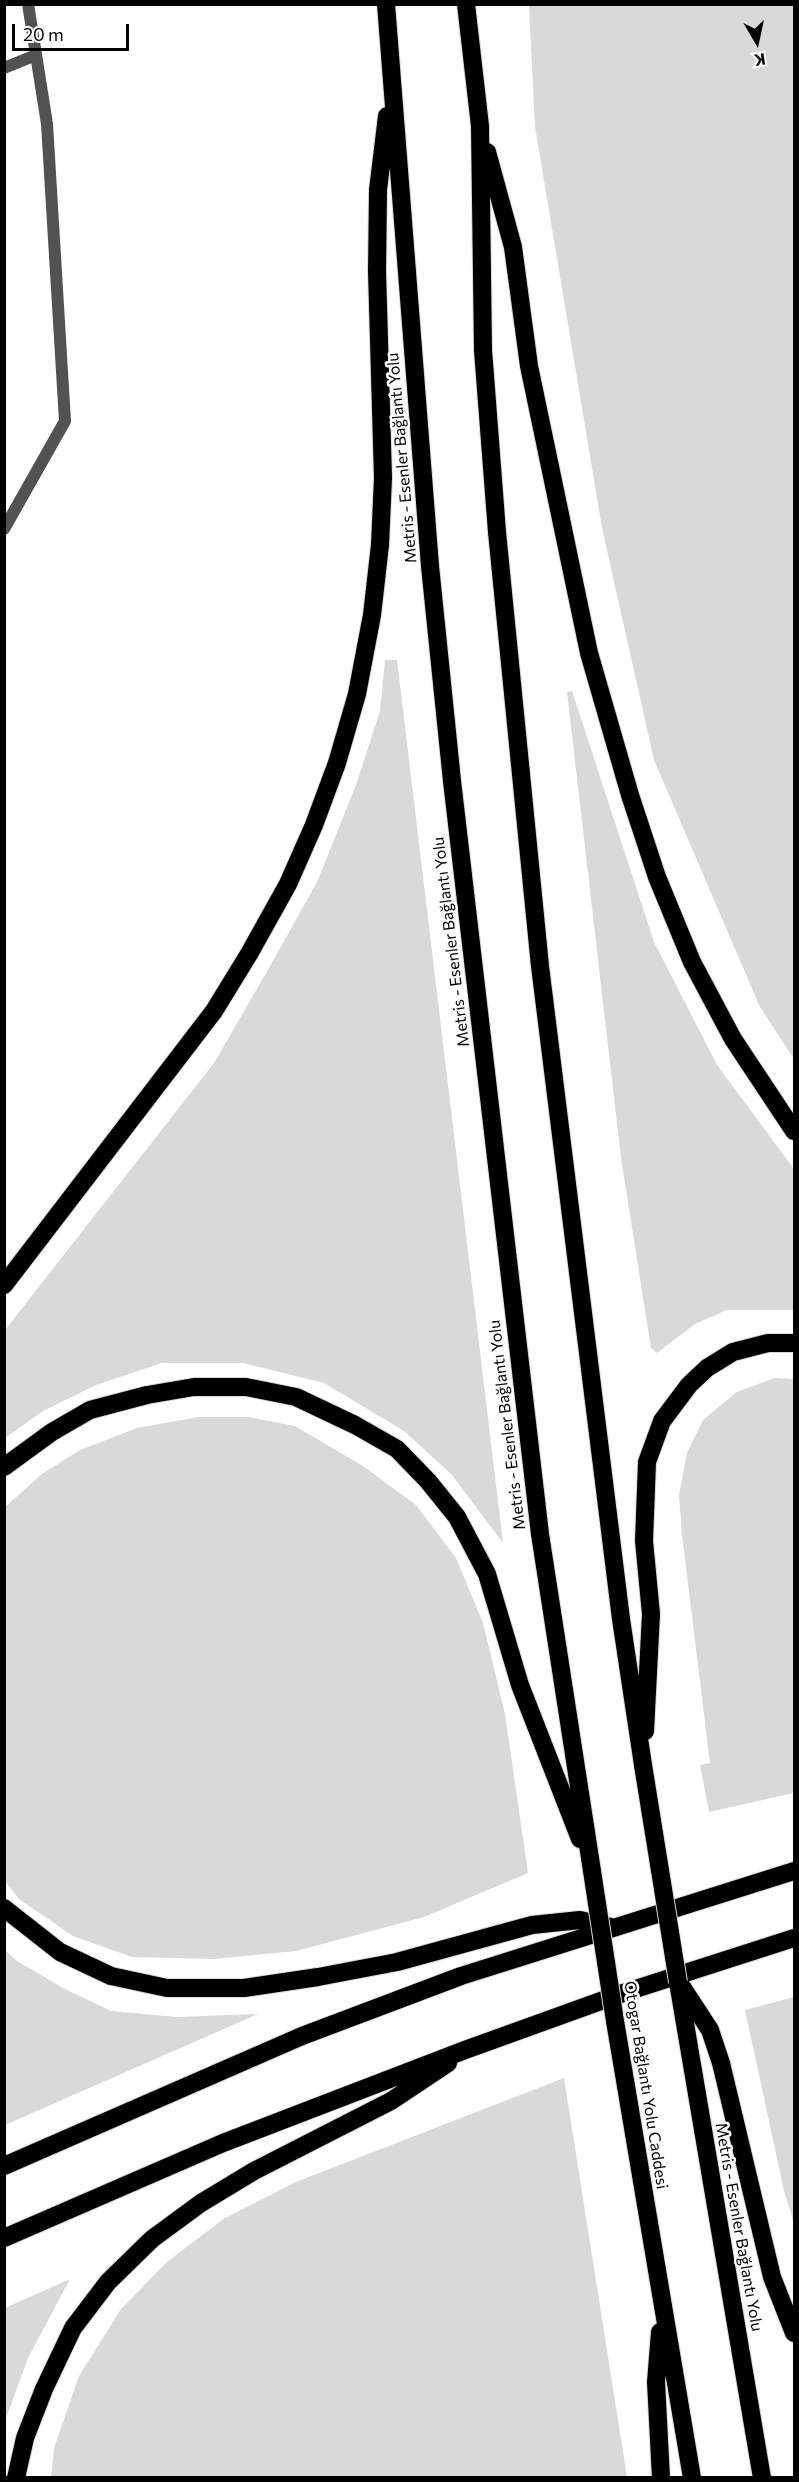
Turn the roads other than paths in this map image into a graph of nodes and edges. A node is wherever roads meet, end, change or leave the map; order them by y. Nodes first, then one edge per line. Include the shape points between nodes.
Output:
1 (28, 4) edge
2 (386, 4) edge
3 (466, 4) edge
4 (36, 55) junction
5 (4, 68) edge
6 (391, 76) junction
7 (480, 126) junction
8 (4, 529) edge
9 (795, 1131) edge
10 (4, 1285) edge
11 (795, 1343) edge
12 (4, 1467) edge
13 (643, 1765) junction
14 (795, 1861) edge
15 (592, 1871) junction
16 (795, 1871) edge
17 (754, 1885) junction
18 (4, 1908) edge
19 (613, 1928) junction
20 (795, 1938) edge
21 (795, 1951) edge
22 (749, 1952) junction
23 (678, 1982) junction
24 (465, 2050) junction
25 (4, 2166) edge
26 (4, 2238) edge
27 (662, 2306) junction
28 (795, 2333) edge
29 (16, 2478) edge
30 (661, 2478) edge
31 (692, 2478) edge
32 (762, 2478) edge

1 - 4 lane
2 - 6 highway, Metris - Esenler Bağlantı Yolu
3 - 7 highway
4 - 5 lane
4 - 8 lane via 47,124 64,421
6 - 10 highway via 378,190 383,478 380,545 359,682 337,763 288,884 214,1011
6 - 15 highway, Metris - Esenler Bağlantı Yolu via 430,566 452,781 540,1534
7 - 9 highway via 513,247 529,366 589,653 630,795 657,877 693,962 733,1039
7 - 13 highway via 483,350 540,966 618,1596
11 - 13 highway via 733,1352 707,1368 662,1421 646,1462 644,1541 651,1614
12 - 15 highway via 90,1410 194,1387 246,1387 296,1397 397,1449 457,1517 487,1574 520,1685
13 - 23 highway, bridge
14 - 17 highway
15 - 27 highway, Otogar Bağlantı Yolu Caddesi, bridge
16 - 17 highway
17 - 19 highway
18 - 19 highway via 60,1952 111,1976 167,1988 244,1988 318,1977 397,1962 532,1924 580,1920
19 - 25 highway via 461,1976 302,2036
20 - 22 highway
21 - 22 highway
22 - 24 highway
23 - 28 highway via 710,2030 721,2063 772,2277
23 - 32 highway, Metris - Esenler Bağlantı Yolu
24 - 26 highway via 223,2144
24 - 29 highway via 391,2101 254,2171 201,2203 152,2239 108,2282 73,2328 25,2438
27 - 30 highway via 656,2382
27 - 31 highway

